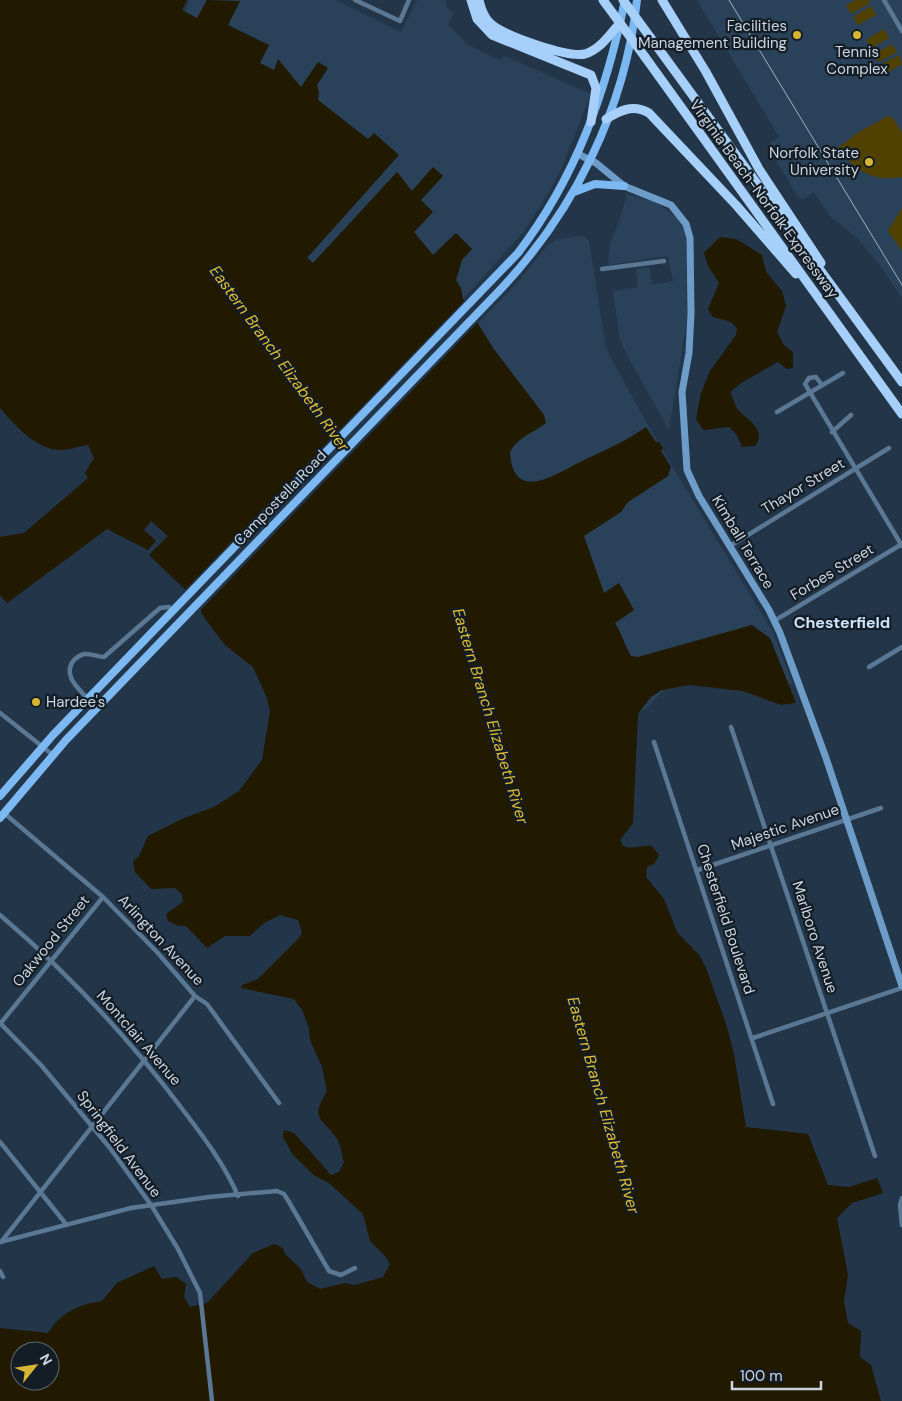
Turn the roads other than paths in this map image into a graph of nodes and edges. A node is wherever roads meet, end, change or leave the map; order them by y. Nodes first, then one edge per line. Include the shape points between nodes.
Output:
1 (354, 0) edge
2 (409, 0) edge
3 (471, 0) edge
4 (479, 0) edge
5 (603, 0) edge
6 (624, 0) edge
7 (637, 0) edge
8 (662, 0) edge
9 (884, 0) edge
10 (620, 23) junction
11 (902, 31) edge
12 (606, 119) junction
13 (591, 122) junction
14 (578, 154) junction
15 (590, 160) junction
16 (624, 186) junction
17 (574, 192) junction
18 (664, 261) dead end
19 (602, 269) dead end
20 (823, 304) junction
21 (848, 309) junction
22 (843, 373) dead end
23 (902, 382) edge
24 (822, 385) junction
25 (810, 393) junction
26 (778, 412) dead end
27 (902, 414) edge
28 (851, 415) dead end
29 (832, 432) junction
30 (889, 448) dead end
31 (855, 469) junction
32 (902, 545) edge
33 (730, 546) junction
34 (169, 607) dead end
35 (774, 621) junction
36 (902, 647) edge
37 (870, 666) dead end
38 (87, 698) junction
39 (0, 713) edge
40 (731, 727) dead end
41 (654, 742) dead end
42 (42, 746) junction
43 (53, 755) junction
44 (0, 796) edge
45 (881, 808) dead end
46 (2, 816) edge
47 (846, 820) junction
48 (771, 845) junction
49 (698, 870) junction
50 (103, 897) junction
51 (0, 915) edge
52 (51, 961) junction
53 (902, 987) edge
54 (195, 996) junction
55 (827, 1012) junction
56 (0, 1024) edge
57 (752, 1038) junction
58 (144, 1060) junction
59 (279, 1103) dead end
60 (773, 1104) dead end
61 (92, 1125) junction
62 (0, 1142) edge
63 (875, 1156) dead end
64 (41, 1190) junction
65 (238, 1196) junction
66 (902, 1198) edge
67 (151, 1205) junction
68 (66, 1224) junction
69 (902, 1225) edge
70 (0, 1242) edge
71 (355, 1268) dead end
72 (0, 1271) edge
73 (3, 1277) dead end
74 (212, 1401) edge

1 - 2 street via 400,21
3 - 13 highway via 477,19 492,35 591,75 596,88
4 - 10 highway via 483,13 495,27 564,54 593,50
5 - 20 highway, Virginia Beach-Norfolk Expressway, bridge
6 - 10 main road, Campostella Road
6 - 21 highway, Virginia Beach-Norfolk Expressway, bridge
7 - 12 main road, Campostella Road via 626,62
8 - 21 highway via 763,175 810,244
9 - 11 street
10 - 13 main road, Campostella Road via 610,68
12 - 15 main road, Campostella Road
12 - 20 highway via 630,108 652,116
13 - 14 main road, Campostella Road
14 - 15 street, Kimball Terrace
14 - 38 main road, Campostella Road via 530,237 505,268
15 - 16 street, Kimball Terrace
15 - 17 main road, Campostella Road
16 - 17 main road via 595,184
16 - 33 street, Kimball Terrace via 671,205 686,224 690,238 691,335 682,392 684,459 692,483
17 - 43 main road, Campostella Road via 514,276
18 - 19 street
20 - 27 highway, Virginia Beach-Norfolk Expressway
21 - 23 highway, Virginia Beach-Norfolk Expressway
22 - 24 street
24 - 25 street
24 - 25 street via 816,377 809,378 805,384
25 - 26 street
25 - 29 street
28 - 29 street
29 - 31 street
30 - 31 street, Thayor Street
31 - 32 street
31 - 33 street, Thayor Street
32 - 35 street, Forbes Street
33 - 35 street, Kimball Terrace
34 - 38 street via 160,608 108,655 84,654 75,658 70,675
35 - 47 street, Kimball Terrace
36 - 37 street
38 - 42 main road, Campostella Road
39 - 42 street
40 - 48 street, Marlboro Avenue
41 - 49 street, Chesterfield Boulevard
42 - 43 street
42 - 44 main road, Campostella Road
43 - 46 main road, Campostella Road
45 - 47 street, Majestic Avenue
46 - 50 street, Arlington Avenue
47 - 48 street, Majestic Avenue
47 - 53 street, Kimball Terrace
48 - 49 street, Majestic Avenue
48 - 55 street, Marlboro Avenue
49 - 57 street, Chesterfield Boulevard
50 - 52 street, Oakwood Street
50 - 54 street, Arlington Avenue via 158,952
51 - 52 street, Montclair Avenue
52 - 56 street, Oakwood Street
52 - 58 street, Montclair Avenue via 98,1007
53 - 55 street
54 - 58 street
54 - 59 street, Arlington Avenue via 207,1004
55 - 57 street
55 - 63 street, Marlboro Avenue
56 - 61 street, Springfield Avenue
57 - 60 street, Chesterfield Boulevard
58 - 61 street
58 - 65 street, Montclair Avenue via 216,1155
61 - 64 street
61 - 67 street, Springfield Avenue
62 - 64 street
64 - 68 street
64 - 70 street
65 - 67 street
65 - 71 street via 284,1194 333,1274 345,1275
66 - 69 street
67 - 68 street
67 - 74 street, Springfield Avenue via 200,1293
68 - 70 street
72 - 73 street

